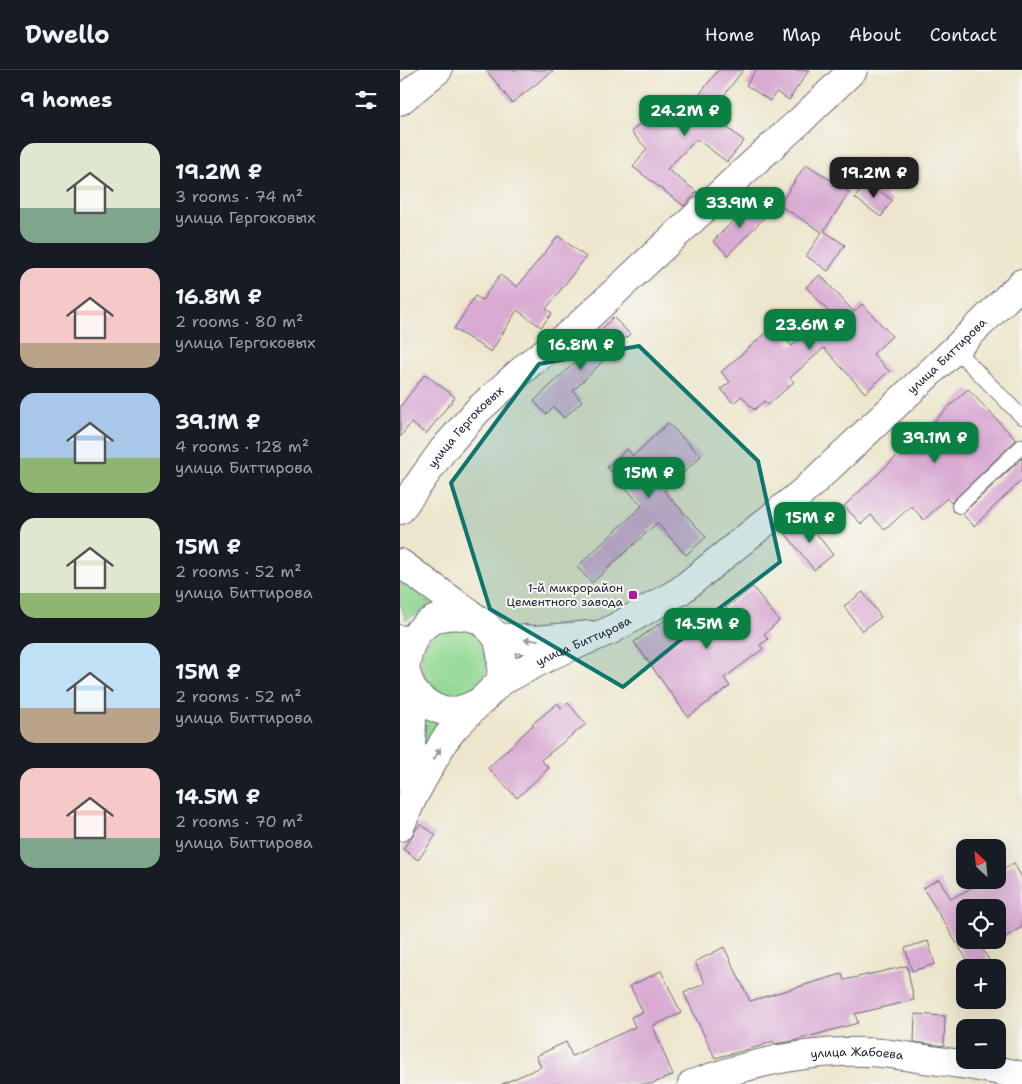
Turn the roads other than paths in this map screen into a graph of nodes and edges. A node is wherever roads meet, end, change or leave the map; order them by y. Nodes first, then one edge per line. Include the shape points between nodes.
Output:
1 (438, 70) edge
2 (853, 70) edge
3 (400, 101) edge
4 (1022, 283) edge
5 (955, 349) junction
6 (1022, 418) edge
7 (1022, 446) edge
8 (959, 506) dead end
9 (400, 510) edge
10 (400, 563) edge
11 (475, 618) junction
12 (597, 635) junction
13 (497, 637) junction
14 (400, 639) edge
15 (406, 678) edge
16 (491, 691) junction
17 (413, 797) junction
18 (400, 827) edge
19 (1022, 1076) edge
20 (692, 1084) edge

1 - 3 street
2 - 9 street, улица Гергоковых via 574,330 529,364 478,410 443,450
4 - 5 street, улица Биттирова
5 - 6 lane
5 - 12 street, улица Биттирова via 852,447 680,591
7 - 8 lane
10 - 11 street
11 - 13 street
11 - 15 street via 454,615 428,622 411,643
12 -> 13 street via 536,640
12 - 16 street, улица Биттирова via 554,654
13 - 16 street via 503,666
14 - 15 street
15 - 16 street via 424,703 448,712 459,712
15 - 17 street
17 -> 16 street, улица Биттирова via 449,735
17 - 18 street
19 - 20 street, улица Жабоева via 865,1052 802,1055 754,1064

